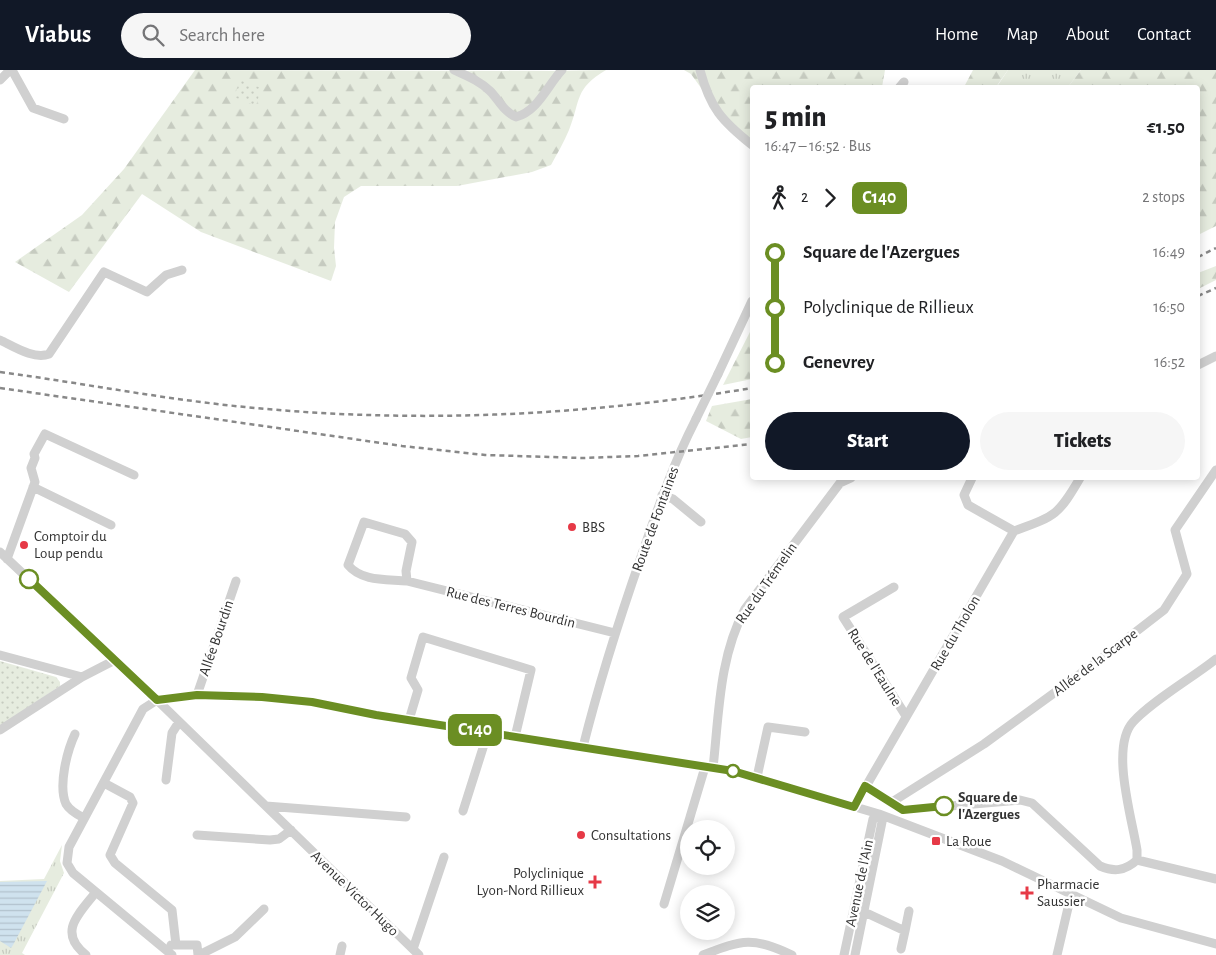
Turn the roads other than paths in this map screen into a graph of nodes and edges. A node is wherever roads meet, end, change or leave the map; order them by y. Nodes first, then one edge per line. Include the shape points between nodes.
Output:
1 (11, 70) edge
2 (454, 70) edge
3 (562, 70) edge
4 (700, 70) edge
5 (0, 80) edge
6 (64, 119) dead end
7 (750, 142) edge
8 (182, 270) dead end
9 (750, 305) edge
10 (0, 340) edge
11 (1216, 356) edge
12 (1200, 365) edge
13 (1216, 470) edge
14 (134, 474) dead end
15 (847, 480) edge
16 (971, 480) edge
17 (1079, 480) edge
18 (33, 487) junction
19 (662, 495) junction
20 (701, 522) dead end
21 (111, 525) dead end
22 (1014, 531) junction
23 (0, 552) edge
24 (7, 559) junction
25 (407, 580) junction
26 (236, 581) dead end
27 (894, 587) dead end
28 (615, 634) junction
29 (0, 655) edge
30 (1216, 659) edge
31 (114, 660) junction
32 (82, 677) junction
33 (197, 695) junction
34 (157, 700) junction
35 (906, 716) junction
36 (409, 720) junction
37 (180, 722) junction
38 (0, 730) edge
39 (488, 732) junction
40 (805, 732) dead end
41 (75, 734) dead end
42 (515, 737) junction
43 (583, 747) junction
44 (709, 767) junction
45 (757, 776) junction
46 (166, 780) dead end
47 (104, 783) junction
48 (865, 786) junction
49 (892, 802) junction
50 (266, 806) junction
51 (854, 807) junction
52 (903, 810) junction
53 (463, 811) dead end
54 (879, 814) junction
55 (406, 817) dead end
56 (84, 818) junction
57 (902, 823) junction
58 (291, 830) junction
59 (196, 835) dead end
60 (444, 857) dead end
61 (1137, 860) junction
62 (1216, 879) edge
63 (96, 892) junction
64 (1071, 895) junction
65 (664, 904) dead end
66 (855, 907) junction
67 (264, 909) dead end
68 (909, 911) dead end
69 (864, 912) junction
70 (905, 931) junction
71 (1216, 944) edge
72 (176, 945) junction
73 (162, 947) junction
74 (901, 949) dead end
75 (416, 952) edge
76 (86, 955) edge
77 (172, 955) edge
78 (199, 955) edge
79 (703, 955) edge
80 (792, 955) edge
81 (844, 955) edge
82 (855, 955) edge
83 (1057, 955) edge

1 - 5 street
1 - 6 street via 33,108
2 - 3 street via 482,85 507,112 516,117 534,107
4 - 7 street via 715,110
8 - 10 street via 166,275 147,292 104,272 49,354 44,356
9 - 19 street, Route de Fontaines, bridge
11 - 12 street
13 - 49 street, Allée de la Scarpe via 1175,530 1187,574 1164,610 992,738
14 - 18 street via 45,434 34,454 31,468 35,482
15 - 44 street, Rue du Trémelin via 840,483 745,609 734,630 726,658
16 - 22 street via 964,495 968,505
17 - 22 street via 1064,506 1050,518
18 - 21 street
18 - 24 street
19 - 20 street
19 - 28 street, Route de Fontaines
22 - 35 street, Rue du Tholon
23 - 24 street, Avenue Victor Hugo
24 - 31 street, Avenue Victor Hugo
25 - 25 street, Rue des Terres Bourdin via 363,577 348,566 364,522 405,534 412,542
25 - 28 street, Rue des Terres Bourdin
26 - 33 street, Allée Bourdin
27 - 35 street, Rue de l'Eaulne via 843,617
28 - 43 street, Route de Fontaines
29 - 32 street
30 - 61 street via 1132,722 1126,732 1122,744 1124,777
31 - 32 street
31 - 34 street, Avenue Victor Hugo
32 - 38 street
33 - 34 street
33 - 36 street via 312,702
34 - 37 street, Avenue Victor Hugo
34 - 47 street via 143,709
35 - 48 street, Rue du Tholon
36 - 39 street
36 - 42 street via 418,690 411,678 423,637 531,670
37 - 46 street via 172,733
37 - 50 street, Avenue Victor Hugo
39 - 42 street
39 - 53 street
40 - 45 street via 768,727
41 - 56 street via 65,764 65,798 70,809
42 - 43 street
43 - 44 street
44 - 45 street
44 - 65 street, Rue du Trémelin
45 - 51 street
47 - 56 street
47 - 72 street via 130,796 133,803 110,855 115,863 172,910
48 - 49 street
48 - 51 street, Rue du Tholon
49 - 52 street
50 - 55 street
50 - 58 street, Avenue Victor Hugo
51 - 54 street
52 - 57 street
52 - 61 street via 1020,800 1032,803 1100,866 1111,871 1122,870
54 - 57 street
54 - 66 street, Avenue de l'Ain via 872,819
54 - 69 street via 882,822
56 - 63 street via 69,847 67,863 73,873
57 - 64 street via 1002,861
58 - 59 street via 278,839 270,840
58 - 75 street, Avenue Victor Hugo
60 - 75 street
61 - 62 street
63 - 73 street
63 - 76 street via 74,920 71,931 73,941
64 - 71 street via 1121,918
64 - 83 street
66 - 69 street
66 - 81 street, Avenue de l'Ain
67 - 78 street via 235,937
68 - 70 street
69 - 70 street
69 - 82 street
70 - 74 street
72 - 73 street
72 - 78 street via 197,944
73 - 77 street
79 - 80 street via 749,941

